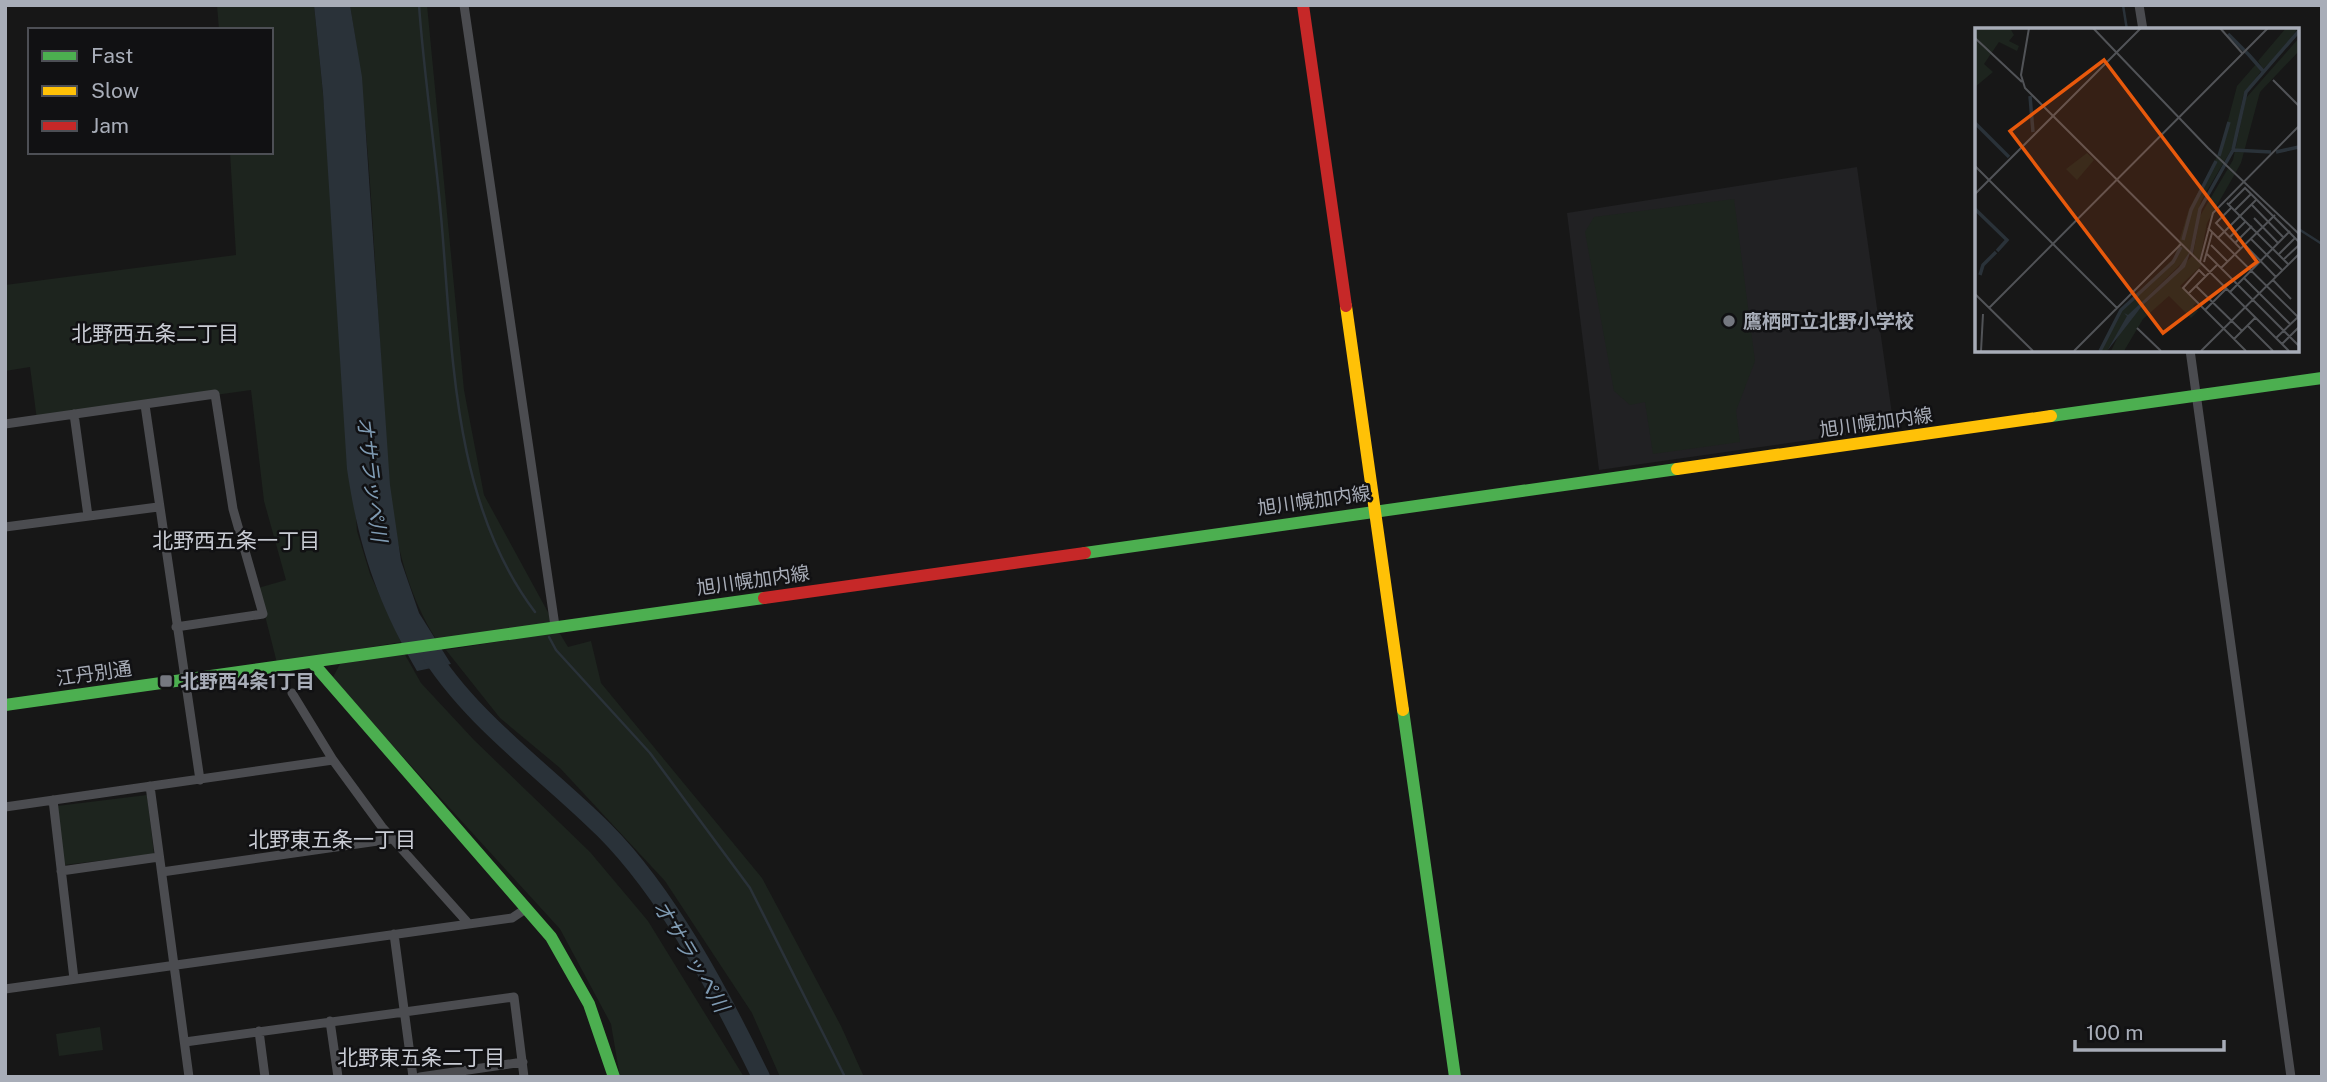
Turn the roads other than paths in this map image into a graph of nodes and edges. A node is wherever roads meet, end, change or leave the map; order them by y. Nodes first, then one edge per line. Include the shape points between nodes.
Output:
1 (464, 5) edge
2 (1303, 5) edge
3 (2139, 5) edge
4 (2143, 28) edge
5 (2190, 352) edge
6 (2322, 378) edge
7 (2197, 396) junction
8 (145, 405) junction
9 (74, 414) junction
10 (5, 424) edge
11 (158, 507) junction
12 (1374, 510) junction
13 (88, 516) junction
14 (5, 527) edge
15 (555, 626) junction
16 (176, 627) junction
17 (312, 662) junction
18 (184, 680) junction
19 (292, 692) dead end
20 (5, 705) edge
21 (333, 760) junction
22 (200, 780) junction
23 (150, 786) junction
24 (53, 800) junction
25 (5, 807) edge
26 (392, 839) junction
27 (159, 857) junction
28 (61, 871) junction
29 (162, 872) junction
30 (527, 908) junction
31 (468, 923) junction
32 (394, 934) junction
33 (174, 966) junction
34 (74, 979) junction
35 (5, 989) edge
36 (404, 1010) junction
37 (330, 1021) junction
38 (259, 1031) junction
39 (185, 1042) junction
40 (523, 1062) junction
41 (189, 1077) edge
42 (265, 1077) edge
43 (338, 1077) edge
44 (413, 1077) edge
45 (420, 1077) edge
46 (524, 1077) edge
47 (614, 1077) edge
48 (1455, 1077) edge
49 (2291, 1077) edge

1 - 15 street
2 - 12 main road
3 - 4 street
5 - 7 street
6 - 7 main road, 旭川幌加内線
7 - 12 main road, 旭川幌加内線
7 - 49 street
8 - 9 street
8 - 11 street
8 - 16 street via 215,394 233,509 263,614
9 - 10 street
9 - 13 street
11 - 13 street
11 - 16 street
12 - 15 main road, 旭川幌加内線
12 - 48 main road
13 - 14 street
15 - 17 main road, 旭川幌加内線
16 - 18 street
17 - 18 main road, 江丹別通
17 - 30 main road
18 - 20 main road, 江丹別通
18 - 22 street
19 - 21 street
21 - 22 street
21 - 26 street
22 - 23 street
23 - 24 street
23 - 27 street
24 - 25 street
24 - 28 street
26 - 29 street
26 - 31 street
27 - 28 street
27 - 29 street
28 - 34 street
29 - 33 street
30 - 31 street via 512,918
30 - 47 main road via 584,990 601,1028
31 - 32 street
32 - 33 street
32 - 36 street
33 - 34 street
33 - 39 street
34 - 35 street
36 - 37 street
36 - 40 street via 514,997
36 - 44 street
37 - 38 street
37 - 43 street
38 - 39 street
38 - 42 street
39 - 41 street
40 - 45 street
40 - 46 street

